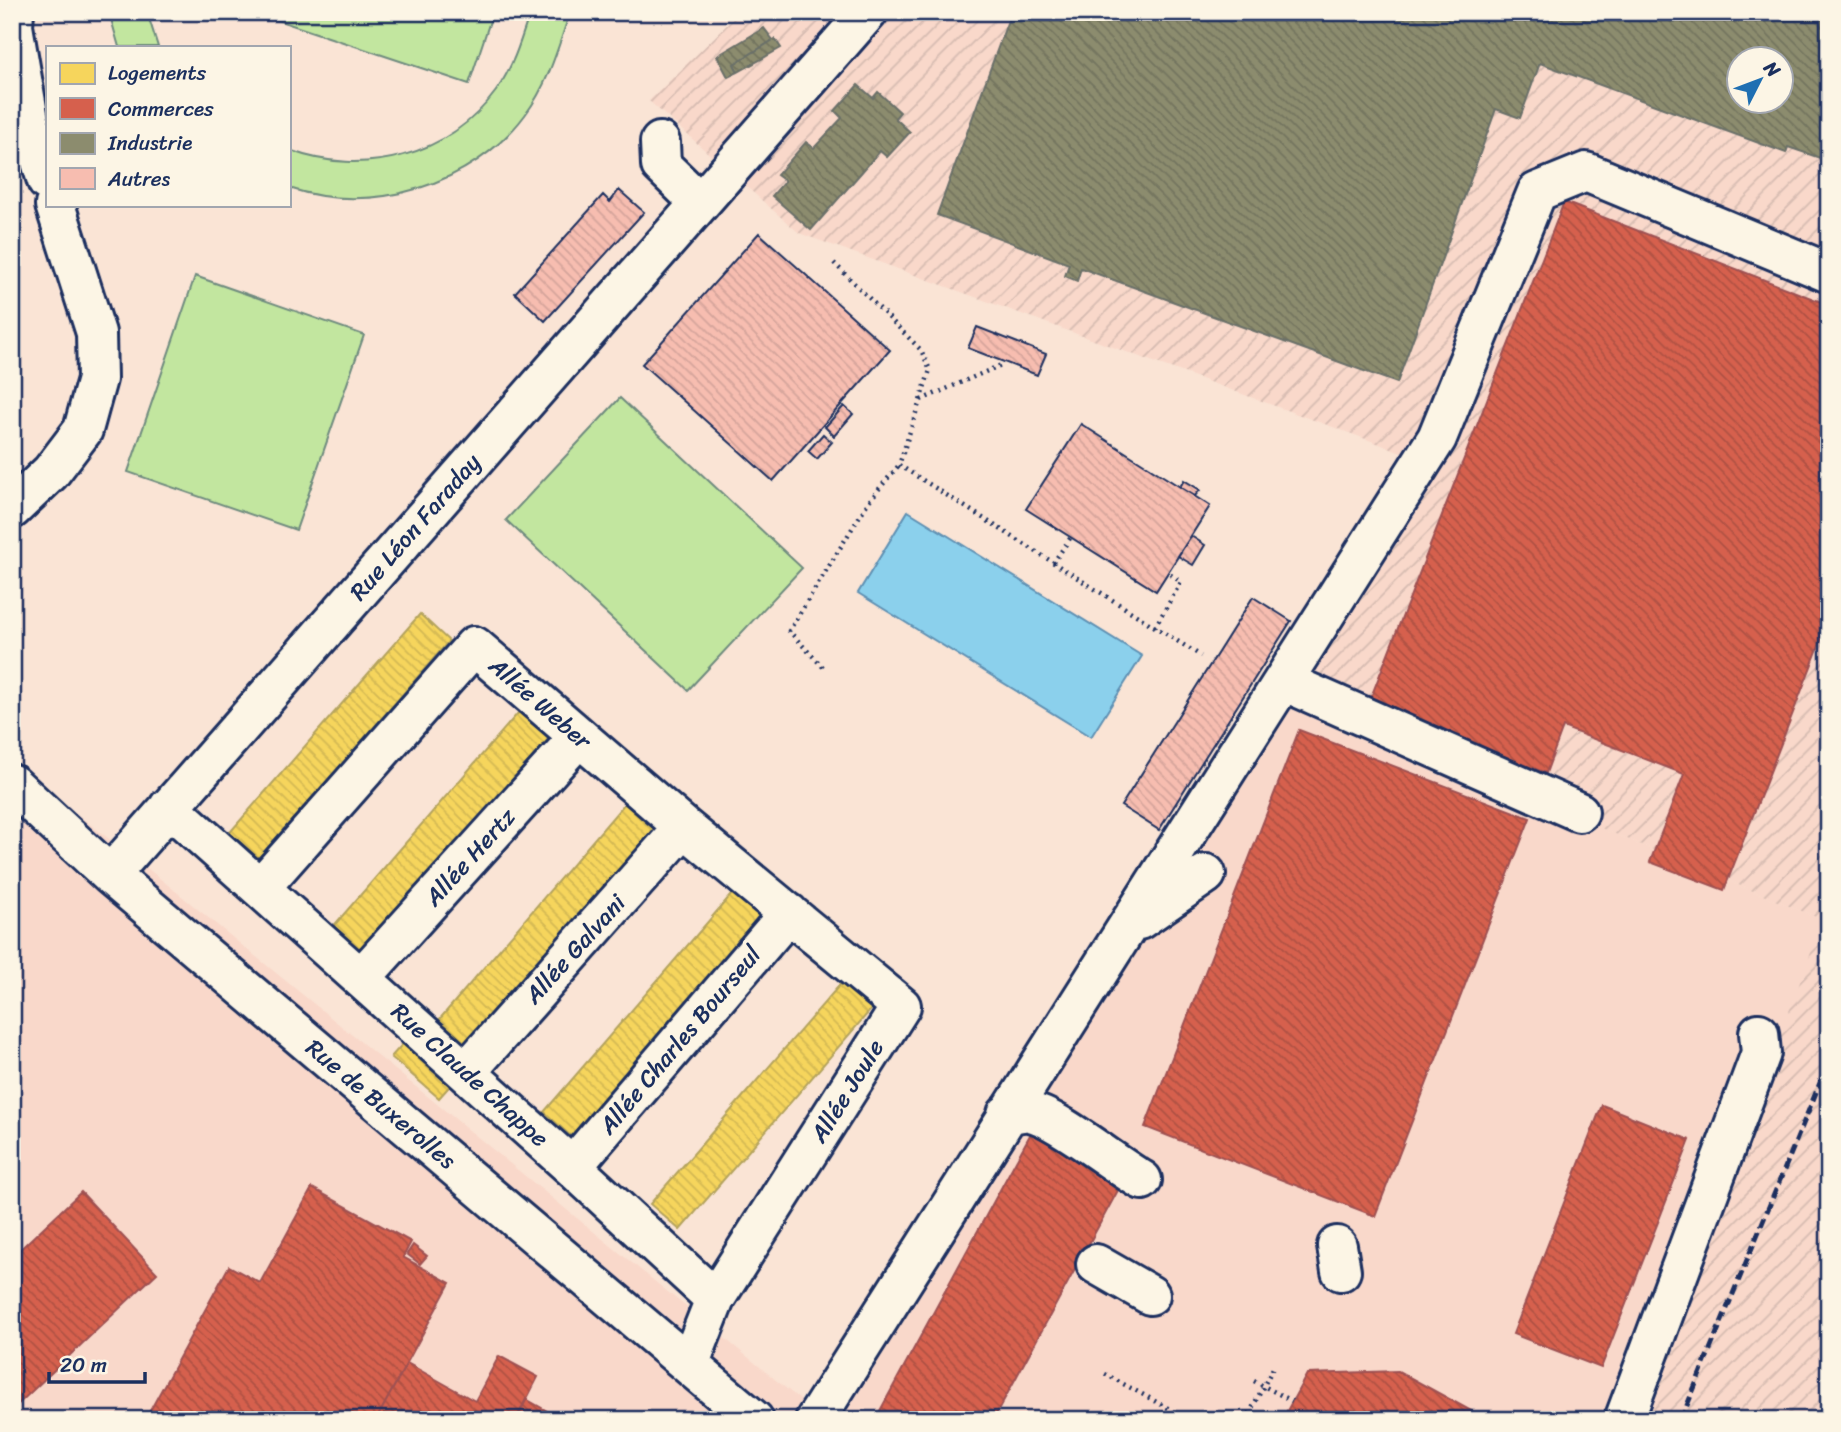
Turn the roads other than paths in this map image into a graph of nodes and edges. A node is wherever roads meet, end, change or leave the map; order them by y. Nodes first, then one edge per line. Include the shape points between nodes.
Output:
1 (14, 12) edge
2 (868, 12) edge
3 (660, 142) dead end
4 (46, 178) edge
5 (710, 192) junction
6 (55, 206) edge
7 (1829, 273) edge
8 (12, 509) edge
9 (1283, 681) junction
10 (579, 737) junction
11 (12, 784) edge
12 (169, 807) junction
13 (1578, 812) dead end
14 (684, 827) junction
15 (110, 874) junction
16 (1206, 874) dead end
17 (260, 888) junction
18 (789, 913) junction
19 (1125, 929) junction
20 (361, 978) junction
21 (1759, 1033) dead end
22 (466, 1072) junction
23 (1007, 1114) junction
24 (572, 1167) junction
25 (1142, 1180) dead end
26 (982, 1205) dead end
27 (1096, 1264) dead end
28 (1150, 1295) dead end
29 (715, 1299) junction
30 (858, 1351) junction
31 (689, 1365) junction
32 (746, 1416) edge
33 (815, 1420) edge
34 (1624, 1420) edge

1 - 4 street via 30,126
2 - 5 street, Rue Léon Faraday
3 - 5 street via 661,165
5 - 12 street, Rue Léon Faraday
6 - 8 street via 96,333 97,379 82,430 51,472
7 - 9 street via 1586,172 1537,192 1437,438
9 - 13 street
9 - 19 street
10 - 14 street, Allée Weber
10 - 17 street, Allée Weber via 474,646
10 - 20 street, Allée Hertz
11 - 15 street, Rue de Buxerolles
12 - 15 street, Rue Léon Faraday
12 - 17 street, Rue Claude Chappe
14 - 18 street, Allée Weber
14 - 22 street, Allée Galvani
15 - 31 street, Rue de Buxerolles
16 - 19 street
17 - 20 street, Rue Claude Chappe
18 - 24 street, Allée Charles Bourseul
18 - 29 street, Allée Joule via 901,1006
19 - 23 street
20 - 22 street, Rue Claude Chappe
21 - 34 street via 1761,1053
22 - 24 street, Rue Claude Chappe
23 - 25 street via 1030,1112 1058,1125
23 - 30 street
24 - 29 street, Rue Claude Chappe
26 - 30 street via 896,1331
27 - 28 street
29 - 31 street
30 - 33 street
31 - 32 street, Rue de Buxerolles

